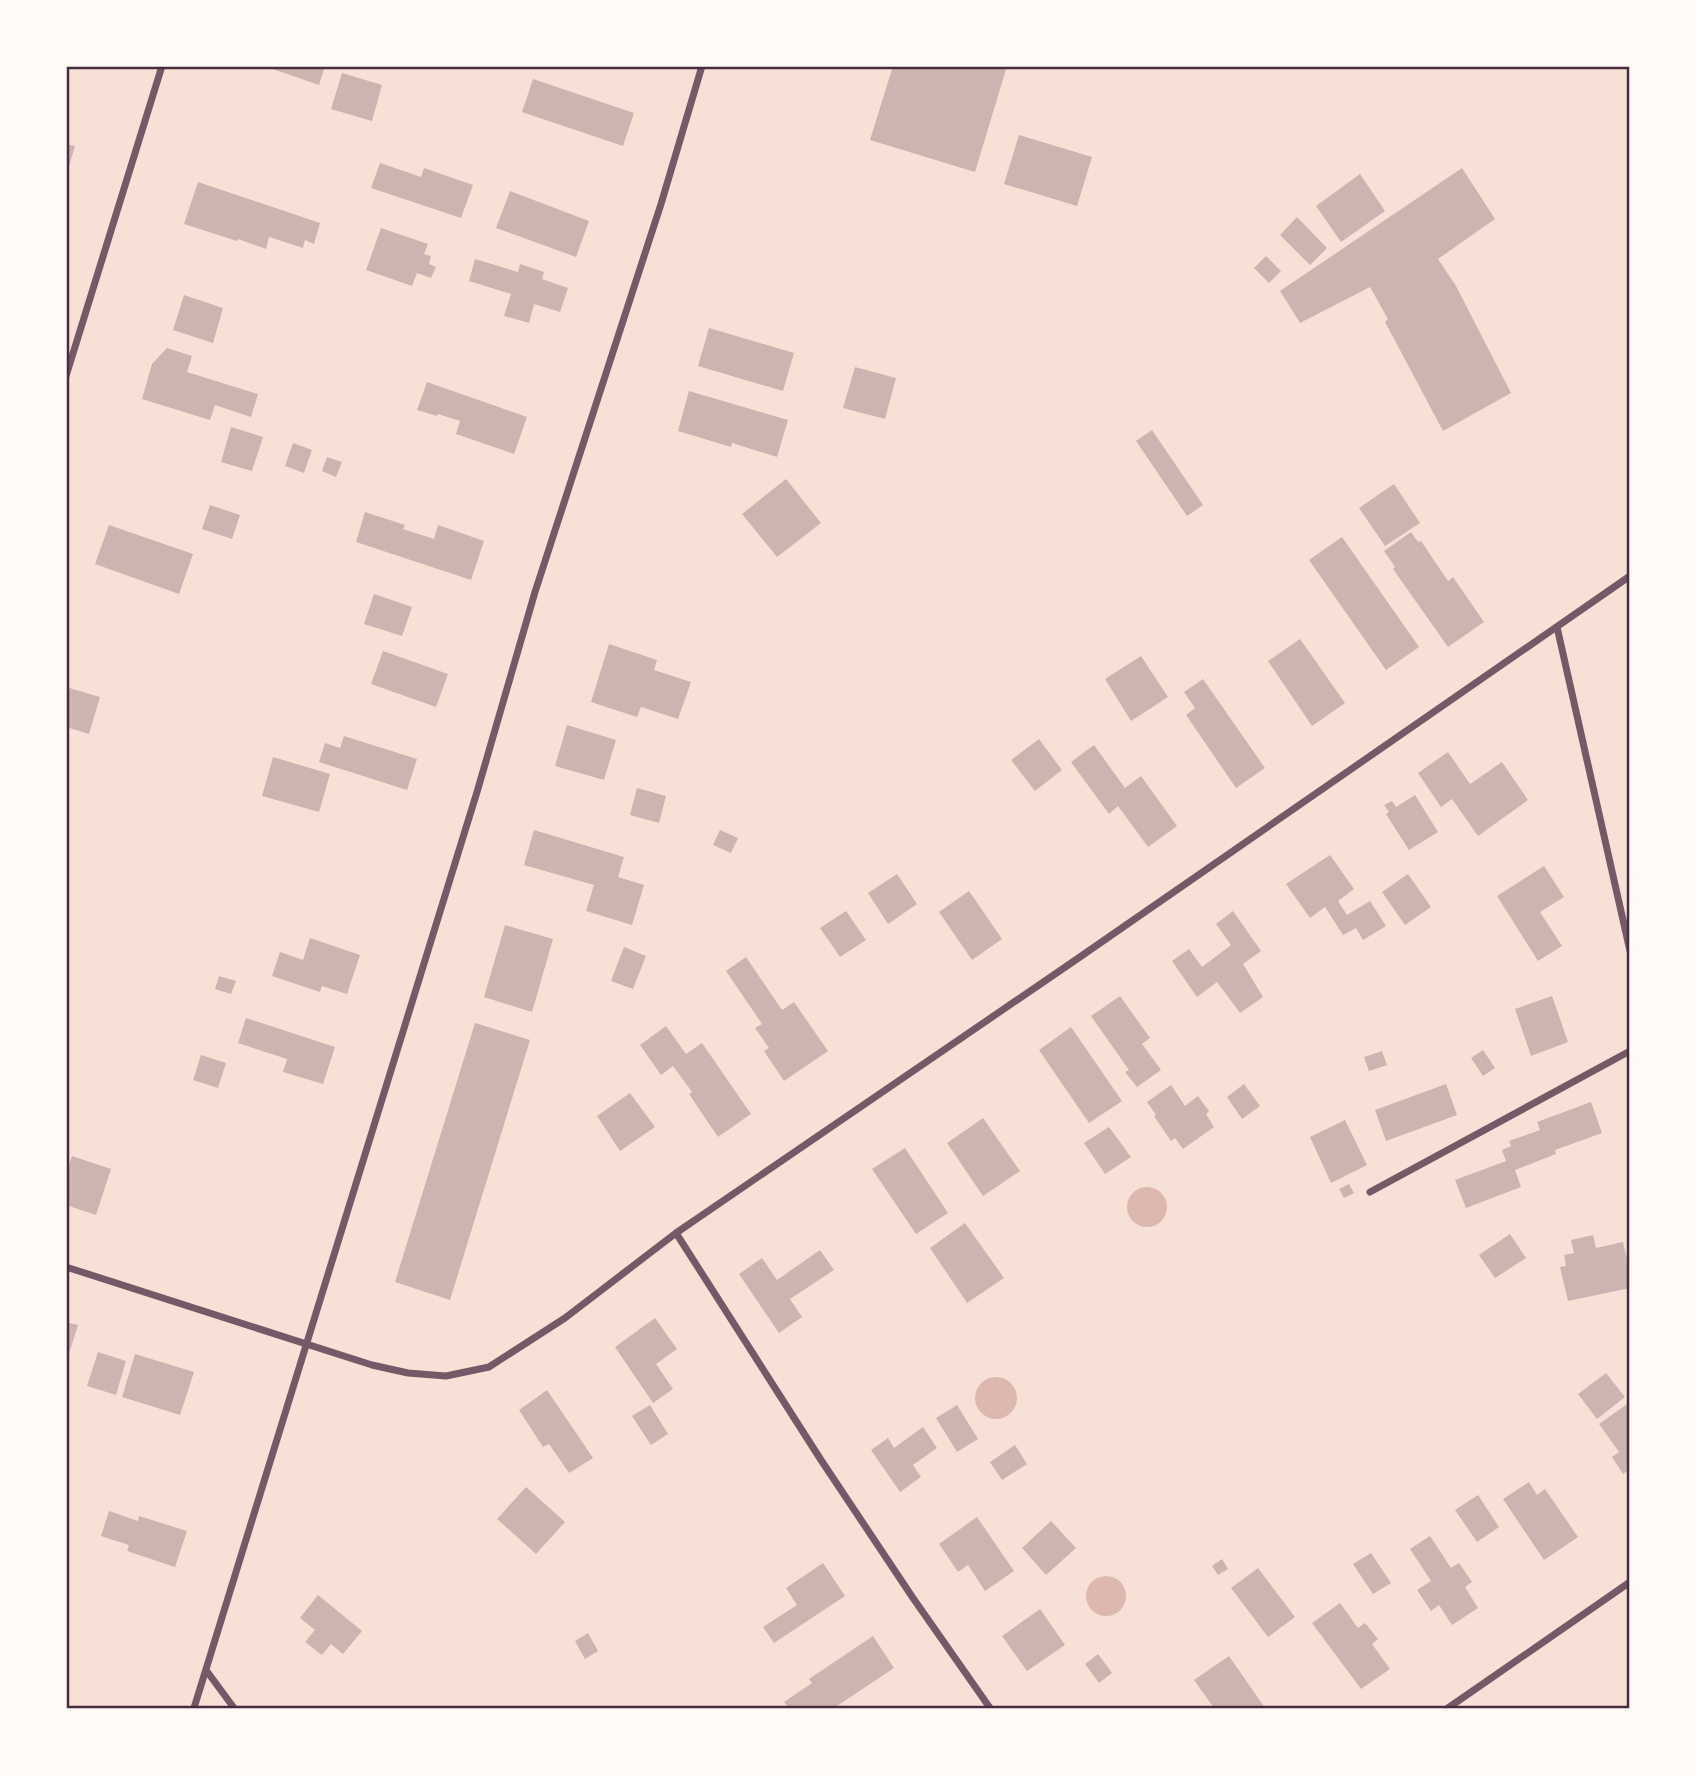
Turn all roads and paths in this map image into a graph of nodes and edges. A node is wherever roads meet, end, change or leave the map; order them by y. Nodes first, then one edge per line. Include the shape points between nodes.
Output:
1 (162, 66) edge
2 (702, 66) edge
3 (66, 376) edge
4 (1629, 576) edge
5 (1556, 627) junction
6 (1629, 951) edge
7 (1629, 1051) edge
8 (1370, 1192) dead end
9 (676, 1233) junction
10 (66, 1267) edge
11 (307, 1345) junction
12 (1629, 1582) edge
13 (206, 1670) junction
14 (194, 1709) edge
15 (234, 1709) edge
16 (990, 1709) edge
17 (1448, 1709) edge

1 - 3 street
2 - 11 street via 535,592
4 - 5 street
5 - 6 street
5 - 9 street
7 - 8 street
9 - 11 street via 565,1318 489,1367 446,1376 408,1373
9 - 16 street via 821,1460
10 - 11 street
11 - 13 street
12 - 17 street
13 - 14 street
13 - 15 street

